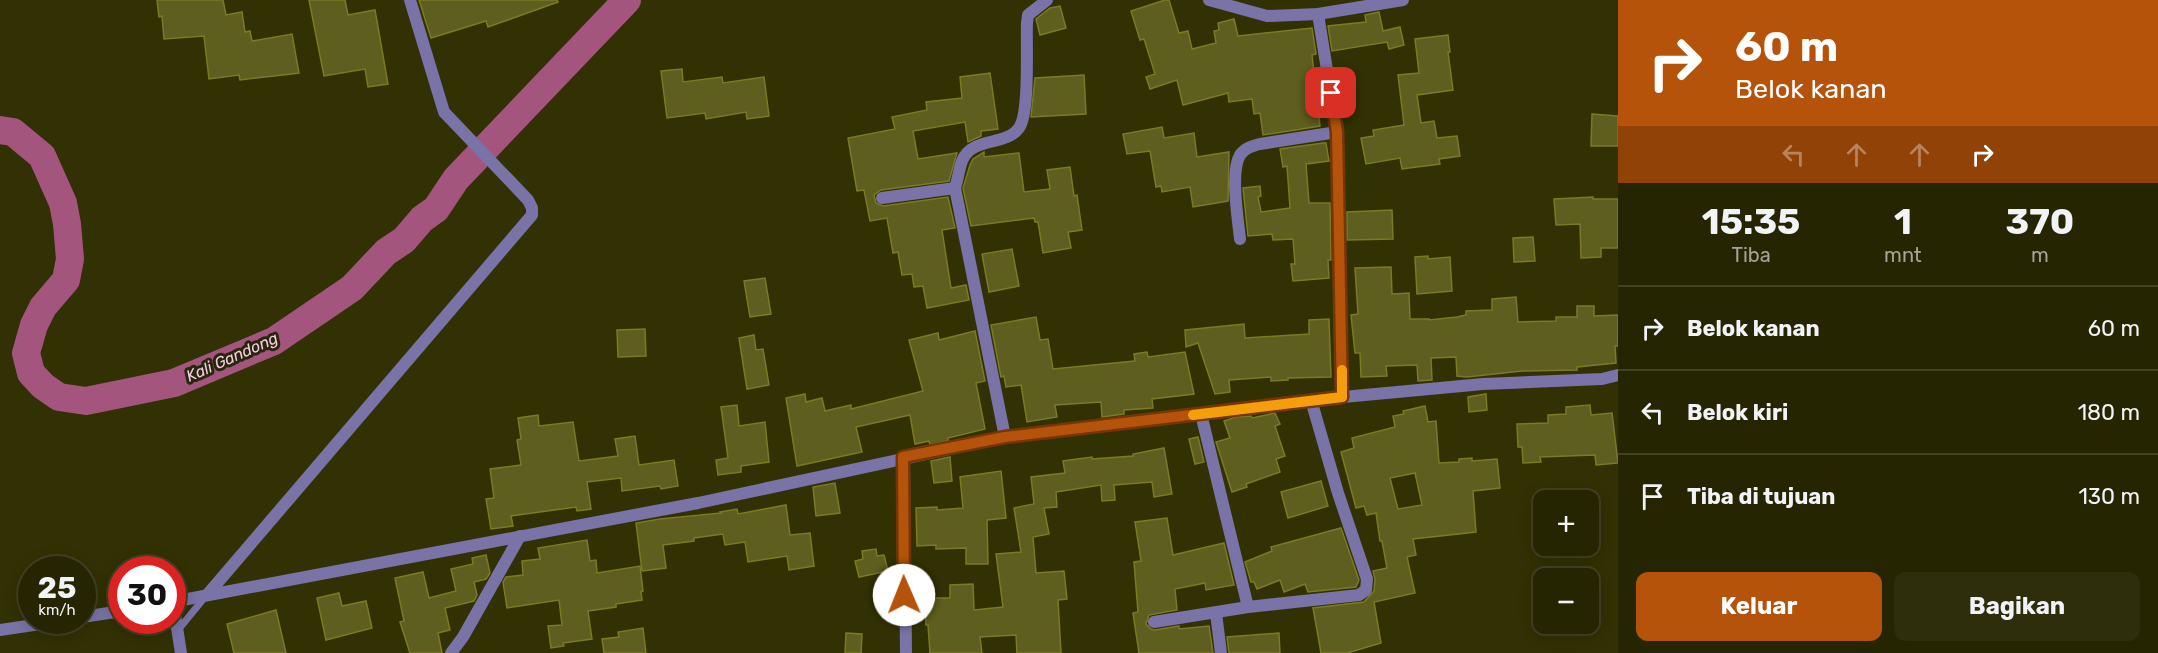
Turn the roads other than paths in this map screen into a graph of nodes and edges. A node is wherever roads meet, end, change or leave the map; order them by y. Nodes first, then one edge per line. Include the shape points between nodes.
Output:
1 (410, 0) edge
2 (1047, 0) edge
3 (1209, 0) edge
4 (1403, 0) edge
5 (1318, 14) junction
6 (1337, 132) junction
7 (956, 188) junction
8 (882, 198) dead end
9 (1240, 239) dead end
10 (1618, 375) edge
11 (1342, 397) junction
12 (1311, 400) junction
13 (1202, 414) junction
14 (1005, 437) junction
15 (903, 457) junction
16 (520, 536) junction
17 (207, 595) junction
18 (186, 599) edge
19 (1248, 607) junction
20 (1216, 613) junction
21 (186, 620) edge
22 (1154, 622) dead end
23 (18, 627) edge
24 (0, 630) edge
25 (178, 634) edge
26 (181, 653) edge
27 (451, 653) edge
28 (906, 653) edge
29 (1221, 653) edge

1 - 17 street via 444,112 531,205 530,218
2 - 7 street via 1028,15 1026,101 1019,128 968,152 962,160
3 - 5 street via 1267,16
4 - 5 street
5 - 6 street
6 - 9 street via 1260,144 1241,154 1236,173
6 - 11 street
7 - 8 street
7 - 14 street
10 - 11 street
11 - 12 street
12 - 13 street
12 - 19 street via 1366,579 1366,590 1359,595
13 - 14 street
13 - 19 street
14 - 15 street
15 - 16 street via 698,503
15 - 28 street
16 - 17 street
16 - 27 street
17 - 18 street
17 - 21 lane
19 - 20 street
20 - 22 street
20 - 29 street
23 - 24 street
25 - 26 street

